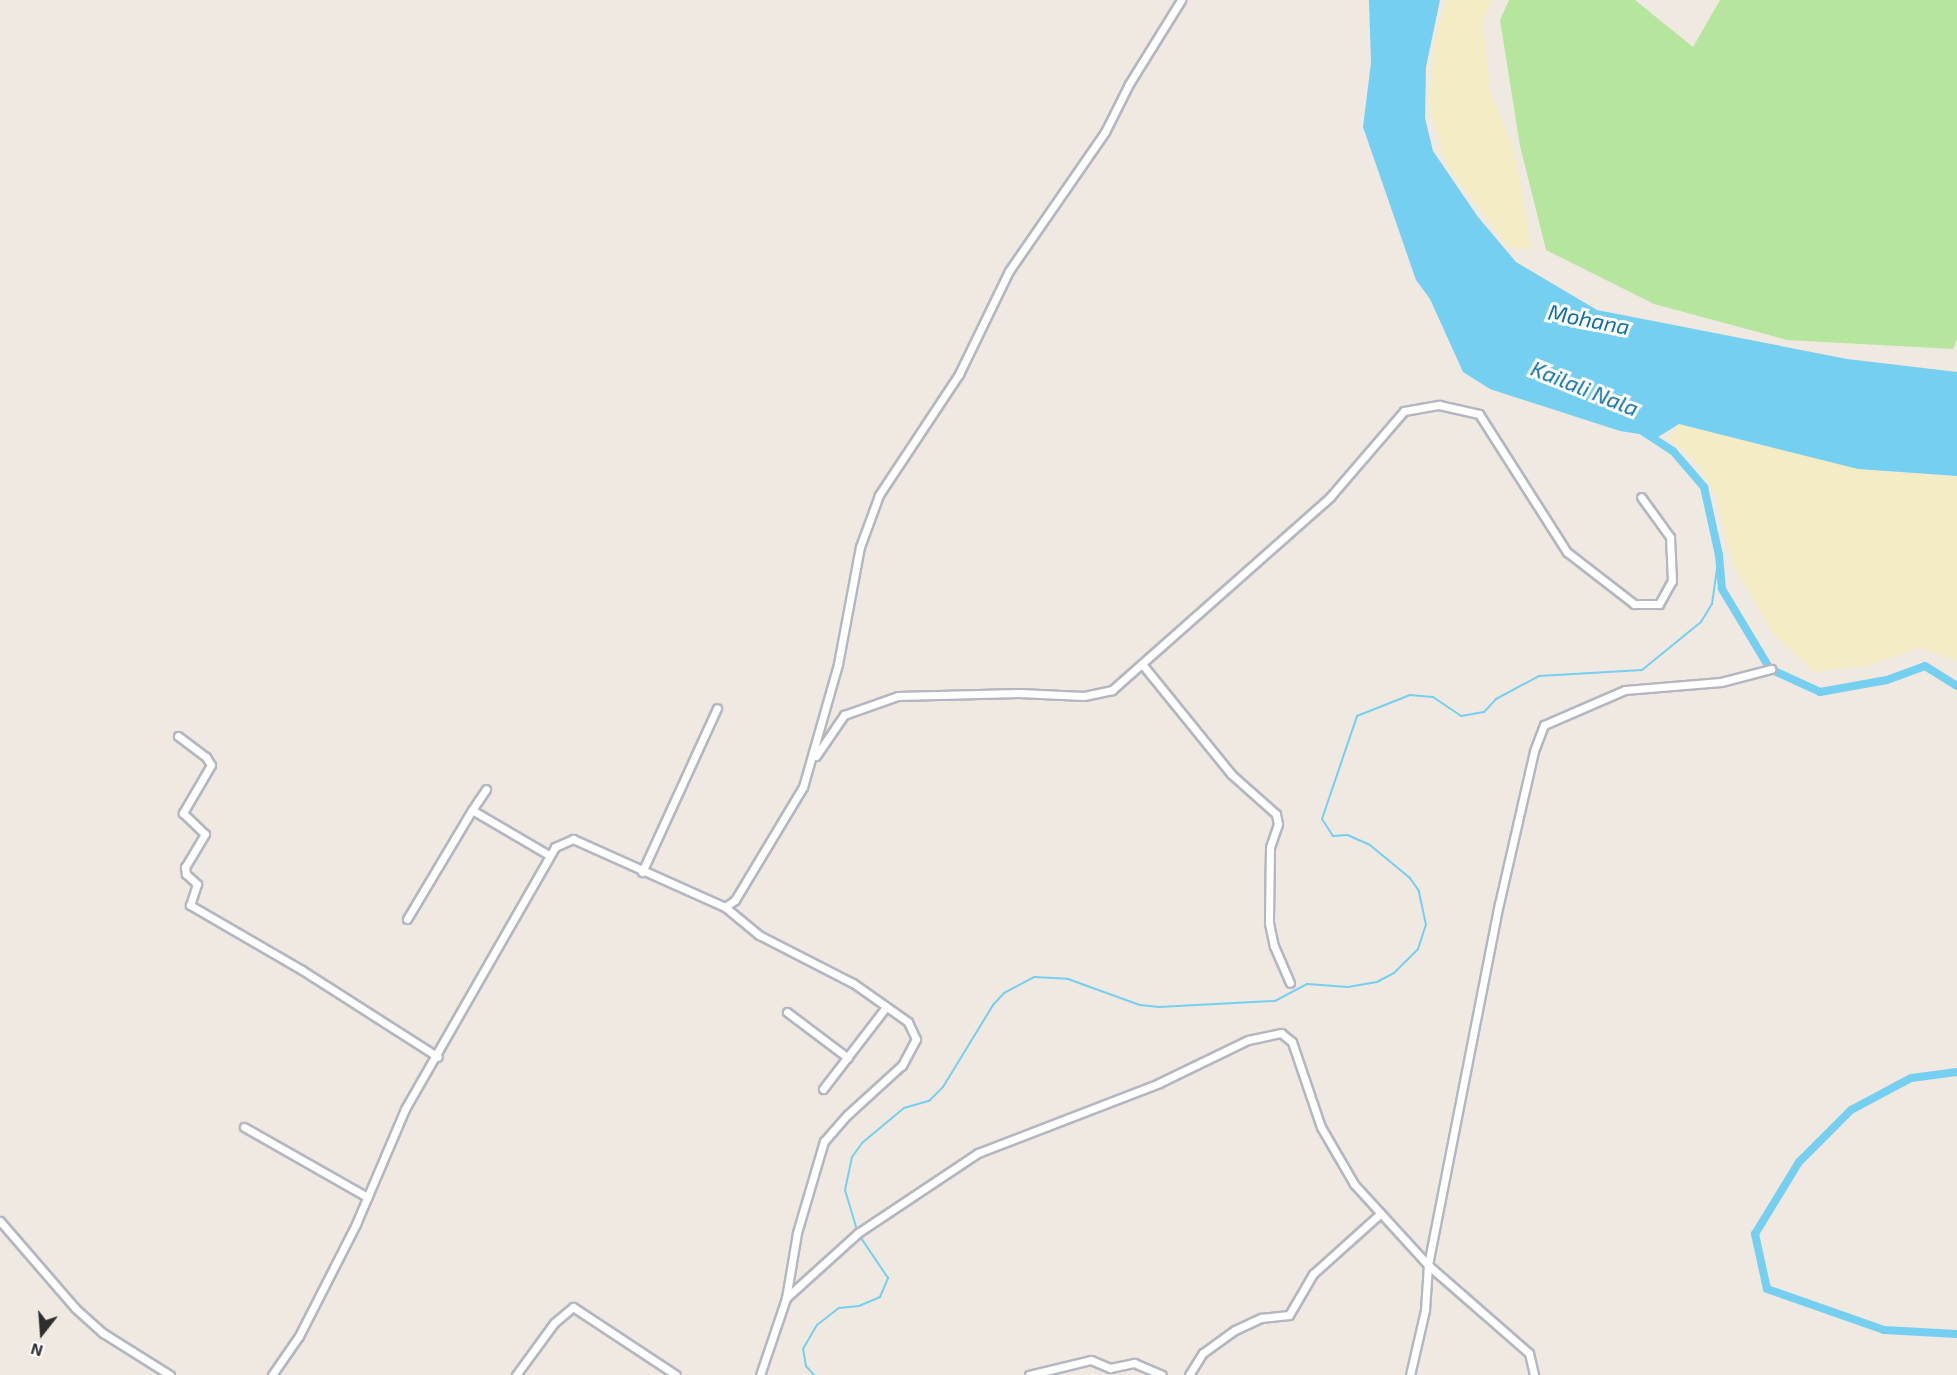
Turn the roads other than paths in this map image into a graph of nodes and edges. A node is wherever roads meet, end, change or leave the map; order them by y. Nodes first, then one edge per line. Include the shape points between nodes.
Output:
1 (1181, 0) edge
2 (1641, 497) dead end
3 (1142, 664) junction
4 (1771, 669) dead end
5 (717, 708) dead end
6 (178, 736) dead end
7 (812, 761) junction
8 (486, 789) dead end
9 (472, 810) junction
10 (549, 855) junction
11 (642, 872) junction
12 (725, 907) junction
13 (407, 918) dead end
14 (1290, 983) dead end
15 (886, 1007) junction
16 (787, 1012) dead end
17 (438, 1057) junction
18 (849, 1058) junction
19 (824, 1089) dead end
20 (244, 1127) dead end
21 (367, 1197) junction
22 (1381, 1213) junction
23 (0, 1221) edge
24 (1428, 1265) junction
25 (786, 1298) junction
26 (170, 1375) edge
27 (272, 1375) edge
28 (516, 1375) edge
29 (676, 1375) edge
30 (760, 1375) edge
31 (1029, 1375) edge
32 (1162, 1375) edge
33 (1190, 1375) edge
34 (1410, 1375) edge
35 (1534, 1375) edge

1 - 7 street via 1128,84 1105,132 1009,272 958,374 879,495 860,548 838,664
2 - 3 street via 1670,537 1672,581 1659,604 1634,604 1567,552 1479,414 1438,405 1404,411 1330,497
3 - 7 street via 1112,690 1084,696 898,696 863,706 844,715
3 - 14 street via 1231,774 1276,814 1278,824 1270,847 1269,922 1274,946
4 - 24 street via 1721,682 1625,690 1544,725 1534,751 1499,904
5 - 11 street
6 - 17 street via 211,765 183,813 205,834 185,867 186,874 197,884 190,905 302,970
7 - 12 street via 803,787 740,892
8 - 9 street
9 - 10 street
9 - 13 street
10 - 11 street via 565,840 573,839
10 - 17 street
11 - 12 street
12 - 15 street via 759,935 853,983
15 - 18 street
15 - 25 street via 908,1022 916,1038 902,1065 847,1114 824,1142 797,1233
16 - 18 street
17 - 21 street via 397,1124
18 - 19 street
20 - 21 street
21 - 27 street via 299,1335
22 - 24 street
22 - 25 street via 1354,1184 1321,1127 1292,1042 1281,1033 1248,1040 1159,1083 978,1152 858,1233
22 - 33 street via 1313,1274 1289,1315 1261,1318 1235,1330 1203,1353
23 - 26 street via 75,1308 103,1333
24 - 34 street via 1425,1310
24 - 35 street via 1529,1353
25 - 30 street
28 - 29 street via 558,1318 573,1307
31 - 32 street via 1091,1360 1110,1368 1134,1363

